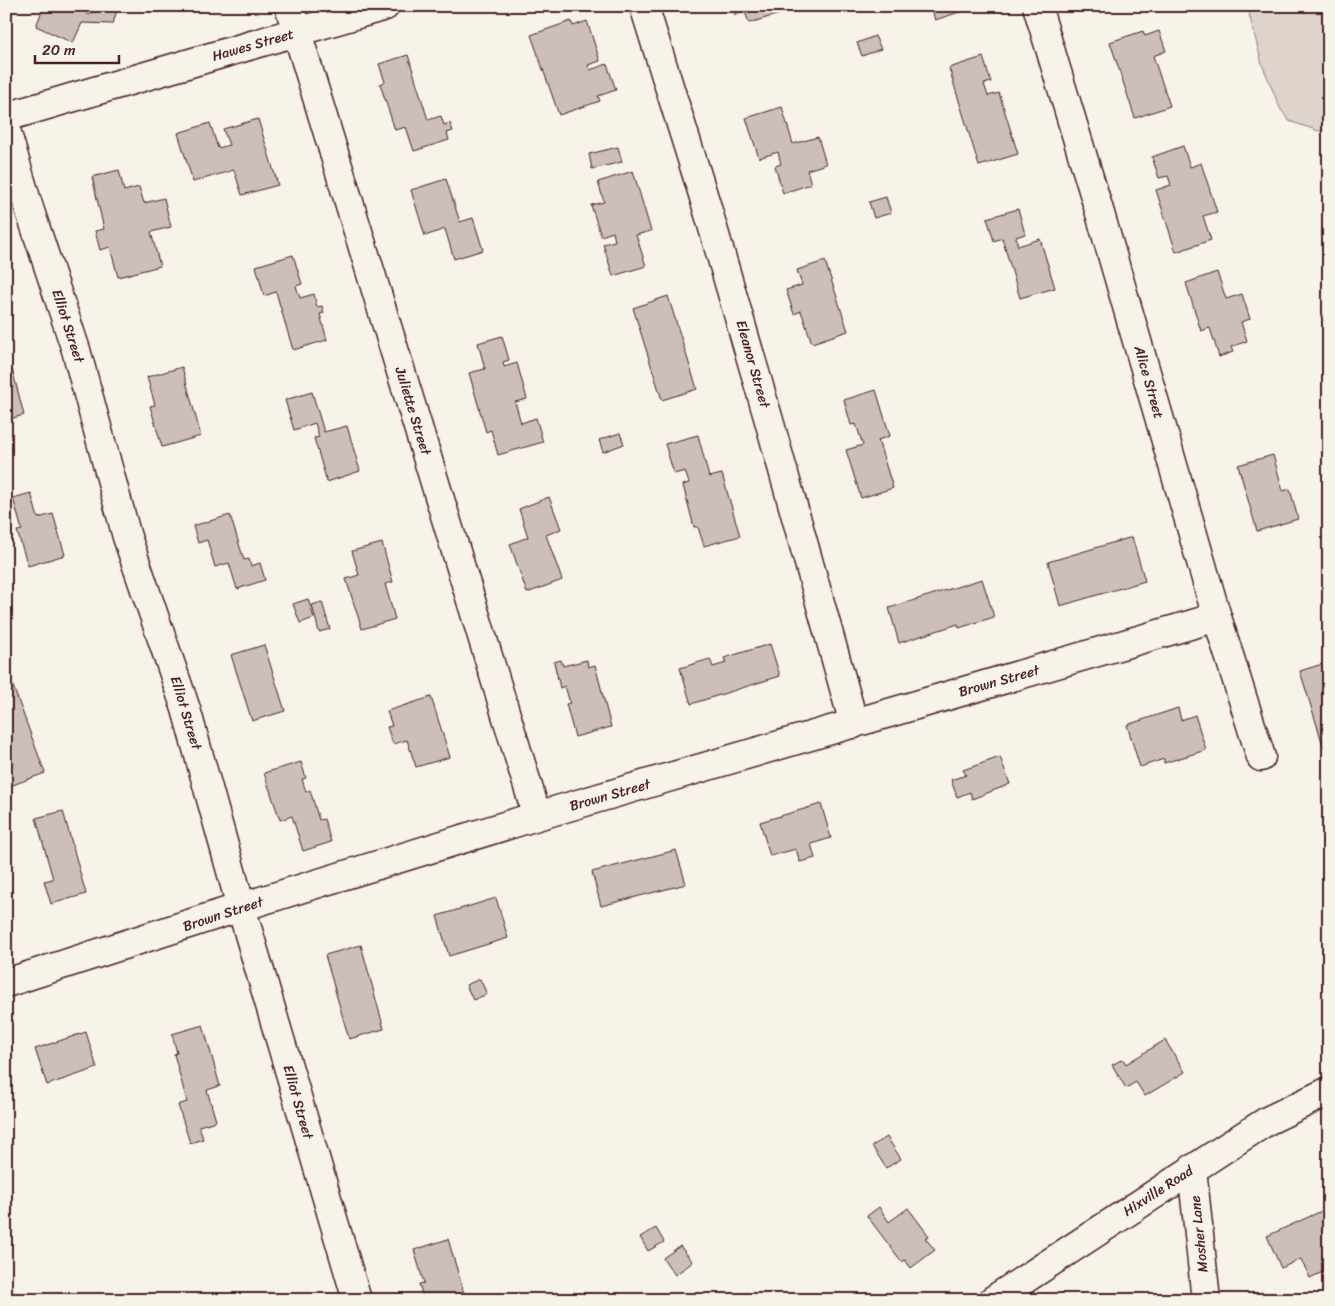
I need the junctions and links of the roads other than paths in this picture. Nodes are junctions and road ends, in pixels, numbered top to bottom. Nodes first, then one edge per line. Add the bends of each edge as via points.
1 (289, 6) edge
2 (384, 6) edge
3 (644, 6) edge
4 (1037, 6) edge
5 (297, 32) junction
6 (6, 117) edge
7 (6, 130) edge
8 (1217, 618) junction
9 (854, 724) junction
10 (1261, 757) dead end
11 (538, 816) junction
12 (241, 907) junction
13 (6, 983) edge
14 (1329, 1090) edge
15 (1192, 1169) junction
16 (357, 1300) edge
17 (993, 1300) edge
18 (1206, 1300) edge

1 - 5 street, Juliette Street
2 - 5 street, Hawes Street
3 - 9 street, Eleanor Street via 706,204
4 - 8 street, Alice Street
5 - 6 street, Hawes Street
5 - 11 street, Juliette Street
7 - 12 street, Elliot Street via 76,350 127,536 186,709
8 - 9 street, Brown Street
8 - 10 street, Alice Street
9 - 11 street, Brown Street
11 - 12 street, Brown Street
12 - 13 street, Brown Street
12 - 16 street, Elliot Street
14 - 15 street, Hixville Road via 1267,1121
15 - 17 street, Hixville Road
15 - 18 street, Mosher Lane

